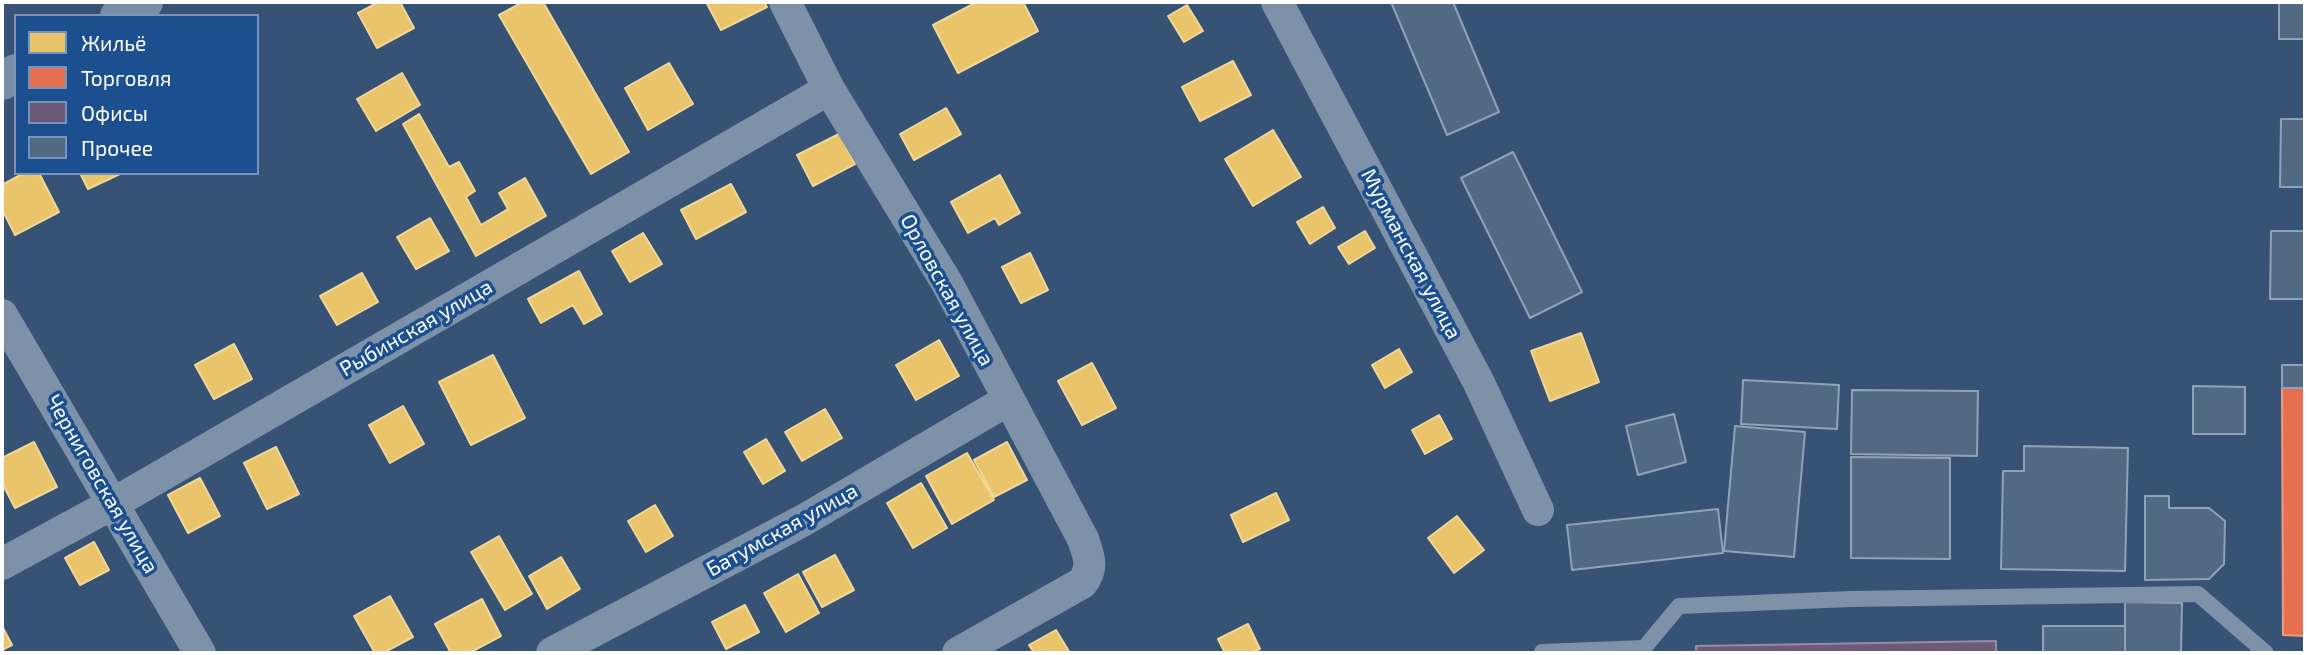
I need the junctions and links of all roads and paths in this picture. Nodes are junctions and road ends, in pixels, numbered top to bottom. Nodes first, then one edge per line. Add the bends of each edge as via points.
1 (144, 2) edge
2 (785, 2) edge
3 (1278, 2) edge
4 (123, 14) edge
5 (830, 89) junction
6 (2, 316) edge
7 (1008, 400) junction
8 (114, 503) junction
9 (1538, 510) dead end
10 (2, 564) edge
11 (1542, 652) edge
12 (200, 653) edge
13 (552, 653) edge
14 (958, 653) edge
15 (2266, 653) edge

1 - 4 street
2 - 5 street, Орловская улица
3 - 9 street, Мурманская улица via 1479,383
5 - 7 street, Орловская улица via 947,283
5 - 8 street, Рыбинская улица
6 - 8 street, Черниговская улица
7 - 13 street, Батумская улица via 804,520
7 - 14 street, Орловская улица via 1083,540 1090,573 1082,583
8 - 10 street, Рыбинская улица
8 - 12 street, Черниговская улица
11 - 15 lane via 1644,648 1679,606 2198,594

